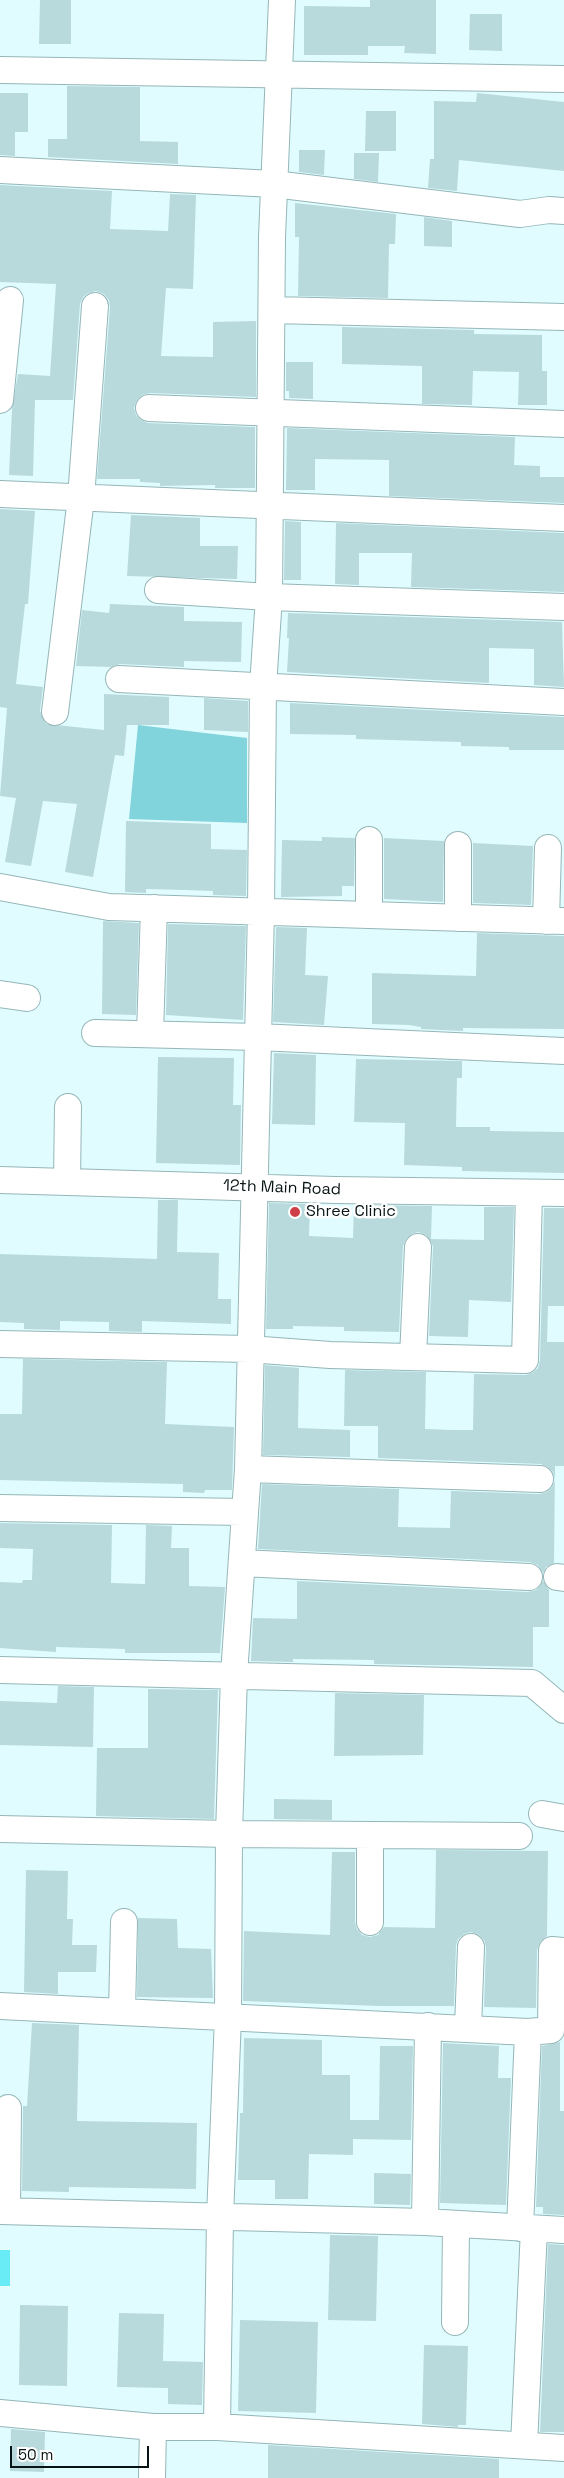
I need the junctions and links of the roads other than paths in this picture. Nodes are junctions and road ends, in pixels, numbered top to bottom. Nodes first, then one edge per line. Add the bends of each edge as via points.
1 (282, 0) edge
2 (0, 70) edge
3 (280, 74) junction
4 (564, 79) edge
5 (0, 170) edge
6 (274, 184) junction
7 (564, 211) edge
8 (10, 300) dead end
9 (95, 306) dead end
10 (273, 310) junction
11 (564, 317) edge
12 (0, 400) edge
13 (149, 408) dead end
14 (271, 412) junction
15 (564, 424) edge
16 (0, 494) edge
17 (81, 498) junction
18 (270, 506) junction
19 (564, 518) edge
20 (158, 590) dead end
21 (269, 597) junction
22 (564, 607) edge
23 (119, 679) dead end
24 (263, 686) junction
25 (564, 702) edge
26 (55, 712) dead end
27 (369, 840) dead end
28 (458, 845) dead end
29 (548, 848) dead end
30 (0, 887) edge
31 (154, 908) junction
32 (261, 910) junction
33 (369, 915) junction
34 (458, 918) junction
35 (555, 921) edge
36 (0, 994) edge
37 (27, 998) dead end
38 (95, 1033) dead end
39 (150, 1034) junction
40 (258, 1037) junction
41 (564, 1051) edge
42 (68, 1107) dead end
43 (0, 1180) edge
44 (67, 1182) junction
45 (253, 1188) junction
46 (529, 1192) junction
47 (564, 1193) edge
48 (418, 1247) dead end
49 (0, 1344) edge
50 (249, 1349) junction
51 (413, 1357) junction
52 (248, 1469) junction
53 (540, 1480) dead end
54 (0, 1508) edge
55 (244, 1512) junction
56 (242, 1563) junction
57 (529, 1577) dead end
58 (0, 1670) edge
59 (234, 1674) junction
60 (564, 1710) edge
61 (0, 1829) edge
62 (228, 1834) junction
63 (370, 1836) junction
64 (520, 1836) dead end
65 (124, 1922) dead end
66 (370, 1922) dead end
67 (471, 1947) dead end
68 (564, 1952) edge
69 (0, 2006) edge
70 (122, 2012) junction
71 (228, 2017) junction
72 (428, 2026) junction
73 (528, 2032) junction
74 (472, 2036) junction
75 (8, 2108) dead end
76 (3, 2211) edge
77 (220, 2217) junction
78 (425, 2222) junction
79 (456, 2225) junction
80 (527, 2228) junction
81 (564, 2230) edge
82 (455, 2322) dead end
83 (0, 2413) edge
84 (153, 2427) junction
85 (217, 2427) junction
86 (524, 2445) junction
87 (564, 2448) edge
88 (152, 2478) edge

1 - 3 street
2 - 3 street
3 - 4 street
3 - 6 street
5 - 6 street
6 - 7 street via 520,214
6 - 10 street
8 - 12 street
9 - 17 street
10 - 11 street
10 - 14 street
13 - 14 street
14 - 15 street
14 - 18 street
16 - 17 street
17 - 18 street
17 - 26 street
18 - 19 street
18 - 21 street
20 - 21 street
21 - 22 street
21 - 24 street
23 - 24 street
24 - 25 street
24 - 32 street
27 - 33 street
28 - 34 street
29 - 35 street
30 - 31 street via 109,907
31 - 32 street
31 - 39 street
32 - 33 street
32 - 40 street
33 - 34 street
34 - 35 street
36 - 37 street
38 - 39 street
39 - 40 street
40 - 41 street
40 - 45 street
42 - 44 street
43 - 44 street, 12th Main Road
44 - 45 street, 12th Main Road
45 - 46 street, 12th Main Road
45 - 50 street
46 - 47 street, 12th Main Road
46 - 51 street via 525,1360
48 - 51 street
49 - 50 street
50 - 51 street
50 - 52 street
52 - 53 street
52 - 55 street
54 - 55 street
55 - 56 street
56 - 57 street
56 - 59 street
58 - 59 street
59 - 60 street via 532,1683
59 - 62 street
61 - 62 street
62 - 63 street
62 - 71 street
63 - 64 street
63 - 66 street
65 - 70 street
67 - 74 street
68 - 73 street via 552,1950 551,2030
69 - 70 street
70 - 71 street
71 - 72 street
71 - 77 street
72 - 74 street
72 - 78 street
73 - 74 street
73 - 80 street
75 - 76 street
76 - 77 street
77 - 78 street
77 - 85 street
78 - 79 street
79 - 80 street
79 - 82 street
80 - 81 street
80 - 86 street
83 - 84 street
84 - 85 street
84 - 88 street
85 - 86 street
86 - 87 street

